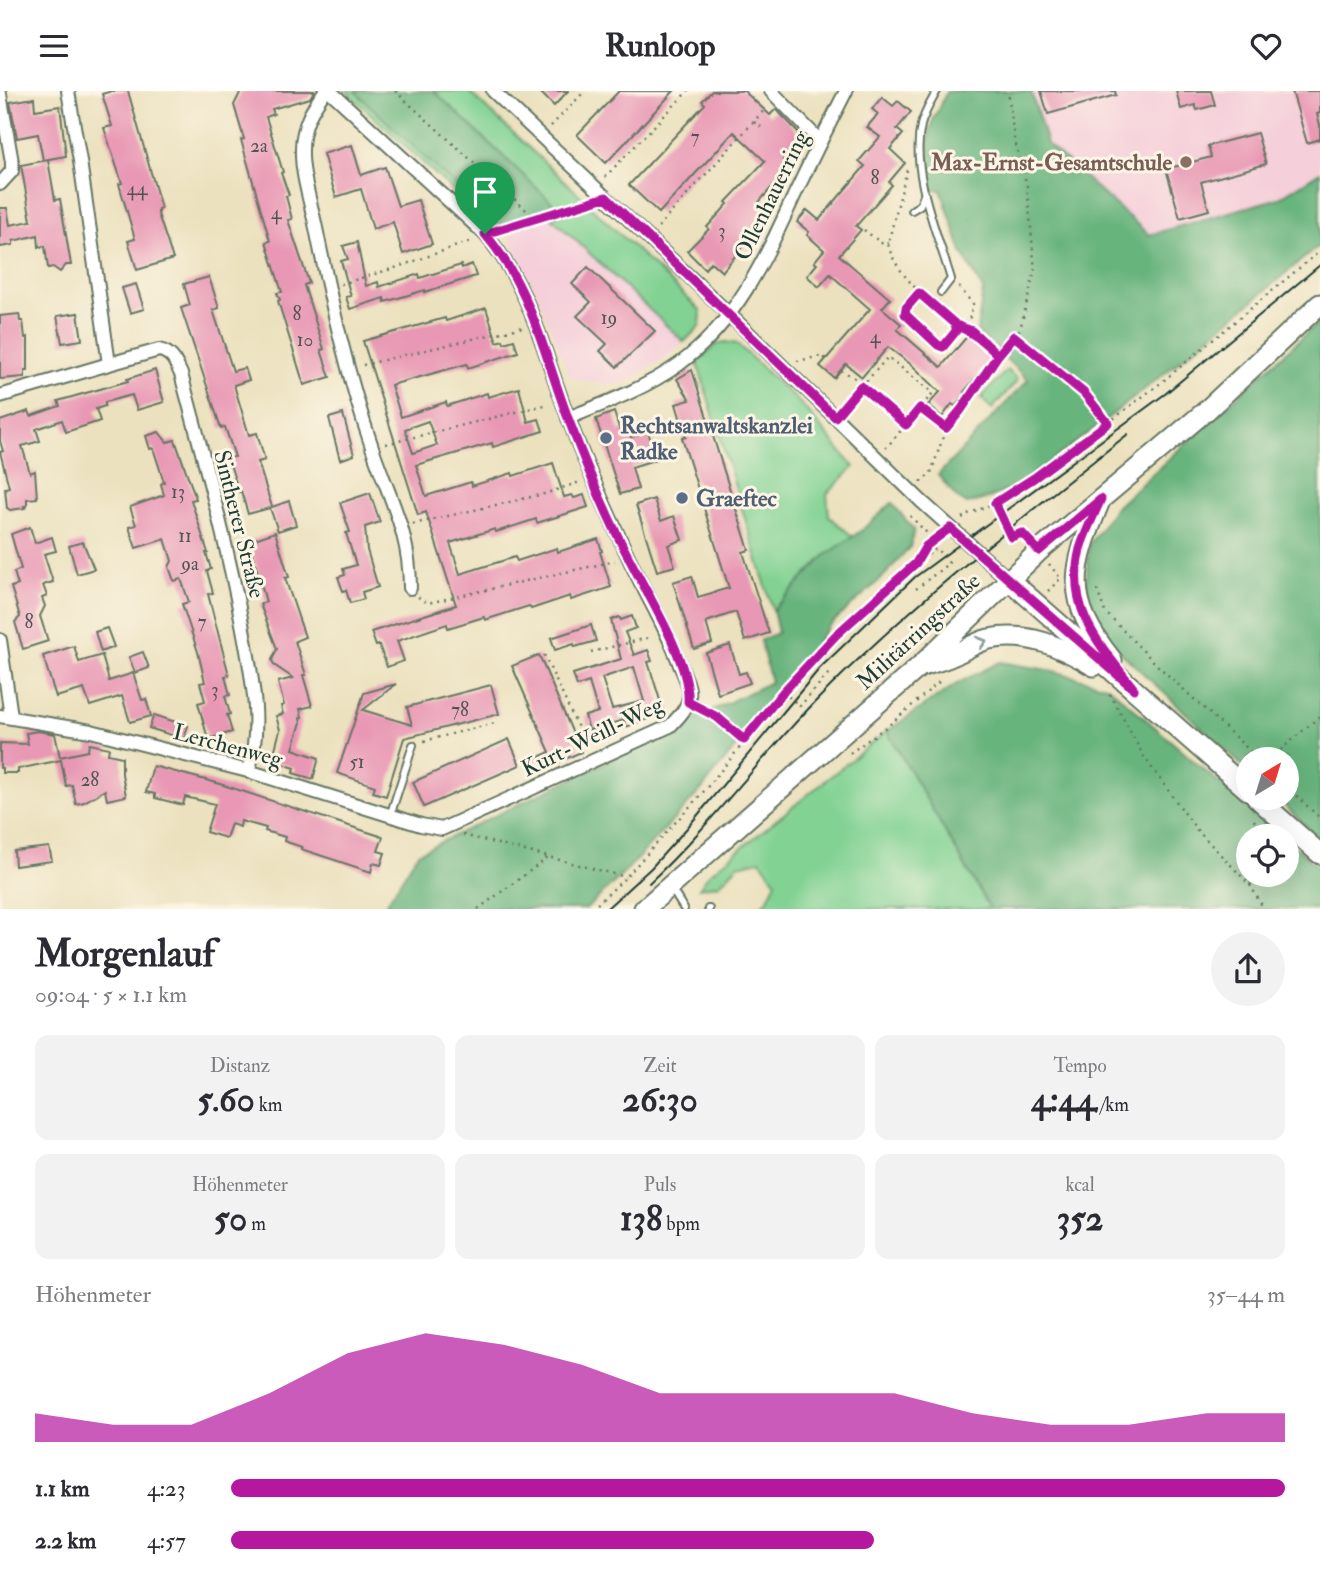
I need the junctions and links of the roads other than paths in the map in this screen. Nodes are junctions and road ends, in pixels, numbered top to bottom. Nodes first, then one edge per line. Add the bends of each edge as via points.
1 (68, 91) edge
2 (328, 91) edge
3 (493, 91) edge
4 (846, 91) edge
5 (937, 91) edge
6 (0, 94) edge
7 (774, 94) edge
8 (820, 141) junction
9 (0, 184) edge
10 (924, 195) junction
11 (912, 210) dead end
12 (941, 292) dead end
13 (1320, 304) edge
14 (729, 314) junction
15 (109, 364) junction
16 (0, 396) edge
17 (568, 418) junction
18 (1101, 499) junction
19 (1008, 579) junction
20 (410, 588) road end
21 (0, 640) edge
22 (919, 667) junction
23 (1134, 689) junction
24 (5, 716) edge
25 (413, 745) road end
26 (248, 771) junction
27 (1236, 779) edge
28 (1270, 810) edge
29 (390, 816) junction
30 (442, 829) joint
31 (1320, 854) edge
32 (670, 886) junction
33 (644, 909) edge
34 (684, 909) edge

1 - 15 street
2 - 17 street, Kurt-Weill-Weg via 499,251 523,289
2 - 20 street via 304,126 302,151 328,288 373,449 403,528
3 - 14 street
4 - 8 street, Ollenhauerring
5 - 10 lane via 916,135
6 - 9 street via 12,171
7 - 8 street
8 - 14 street, Ollenhauerring via 770,248
10 - 11 lane
10 - 12 lane via 951,279
13 - 18 main road, Militärringstraße via 1208,410
14 - 17 street via 665,373
14 - 19 street
15 - 16 street, Sintherer Straße
15 - 26 street, Sintherer Straße via 159,350 173,356 181,374 233,570 251,674 255,743
17 - 30 street, Kurt-Weill-Weg via 628,557 668,633 689,689 688,702 670,726
18 - 19 main road, Militärringstraße
18 - 23 main road via 1081,547 1075,585 1082,611 1101,646
19 - 22 main road, Militärringstraße
19 - 23 main road
21 - 24 street
22 -> 23 main road via 989,639 1016,637 1066,649
22 - 32 main road, Militärringstraße
23 - 27 main road
24 - 26 street, Lerchenweg via 91,731
25 - 29 lane
26 - 29 street, Lerchenweg
28 - 31 main road
29 - 30 street, Lerchenweg
32 - 33 main road, Militärringstraße
32 - 34 lane

